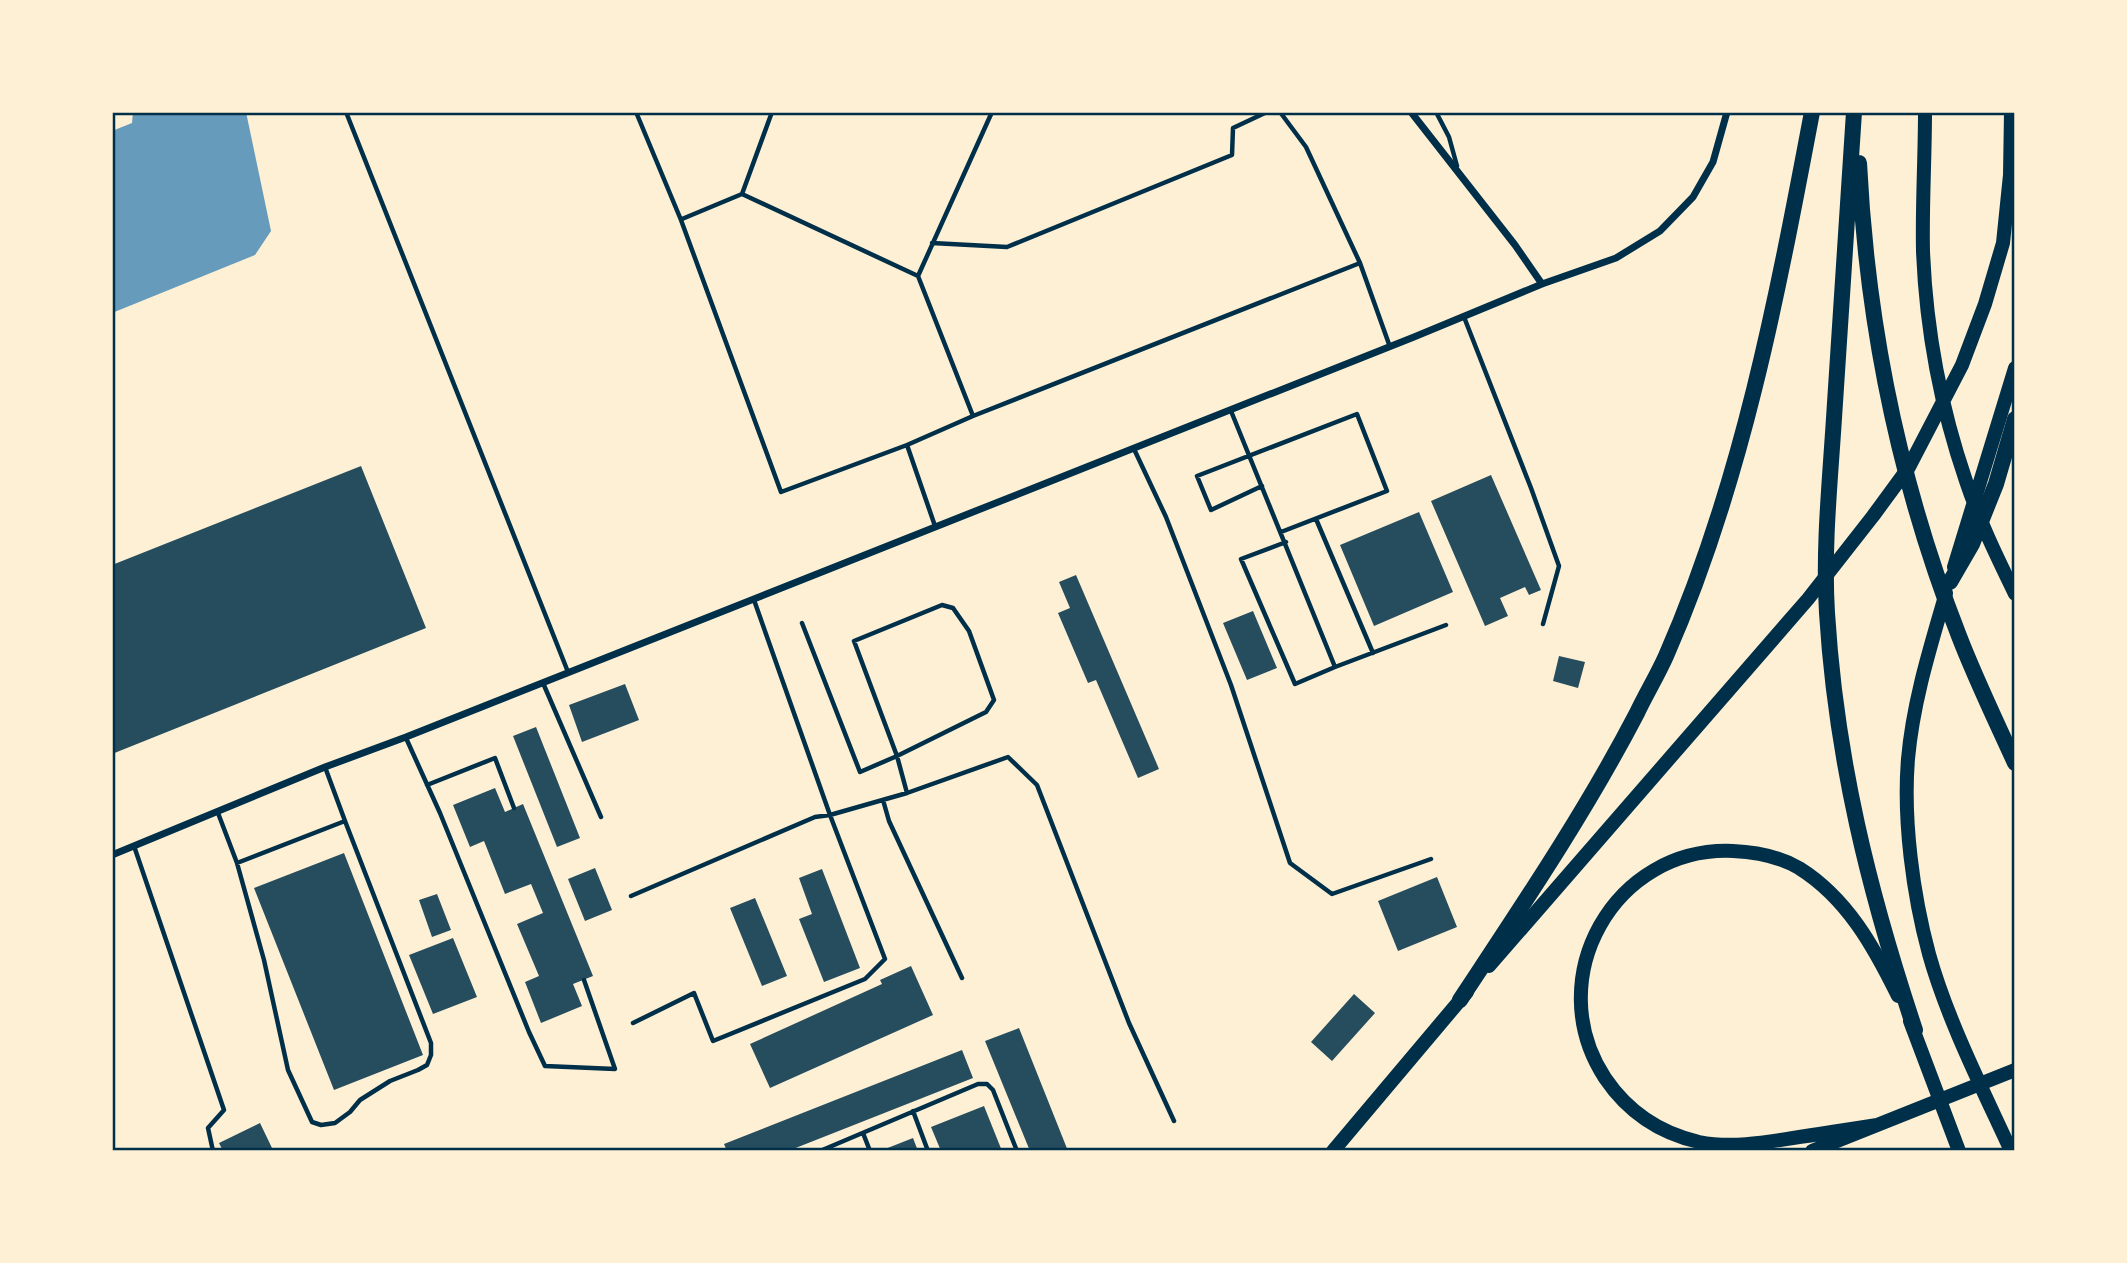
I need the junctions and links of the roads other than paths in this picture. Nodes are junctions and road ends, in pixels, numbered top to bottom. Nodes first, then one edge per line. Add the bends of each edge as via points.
1 (346, 112) edge
2 (636, 112) edge
3 (772, 112) edge
4 (992, 112) edge
5 (1267, 112) edge
6 (1280, 112) edge
7 (1410, 112) edge
8 (1436, 112) edge
9 (1727, 112) edge
10 (1812, 112) edge
11 (1856, 112) edge
12 (1925, 112) edge
13 (2011, 112) edge
14 (1458, 173) junction
15 (742, 194) junction
16 (681, 220) junction
17 (932, 243) junction
18 (1360, 263) junction
19 (918, 276) junction
20 (1542, 284) junction
21 (1464, 317) junction
22 (1390, 347) junction
23 (2015, 368) edge
24 (1230, 410) junction
25 (973, 416) junction
26 (2015, 419) edge
27 (906, 445) junction
28 (1133, 448) junction
29 (1250, 455) junction
30 (1262, 486) junction
31 (1315, 519) junction
32 (935, 526) junction
33 (1281, 532) junction
34 (1286, 542) junction
35 (1950, 582) junction
36 (2015, 594) edge
37 (753, 599) junction
38 (802, 623) dead end
39 (1543, 624) dead end
40 (1446, 625) dead end
41 (1373, 653) junction
42 (1335, 667) junction
43 (568, 672) junction
44 (543, 682) junction
45 (406, 737) junction
46 (897, 756) junction
47 (2015, 763) edge
48 (325, 767) junction
49 (427, 785) junction
50 (907, 793) junction
51 (883, 799) junction
52 (514, 808) dead end
53 (218, 813) junction
54 (830, 815) junction
55 (601, 817) dead end
56 (345, 821) junction
57 (134, 846) junction
58 (112, 855) edge
59 (1431, 859) dead end
60 (237, 863) junction
61 (631, 896) dead end
62 (962, 978) dead end
63 (584, 980) dead end
64 (1460, 1000) junction
65 (634, 1023) dead end
66 (1915, 1030) junction
67 (2015, 1070) edge
68 (913, 1111) junction
69 (1174, 1121) dead end
70 (1877, 1125) junction
71 (863, 1133) junction
72 (213, 1151) edge
73 (820, 1151) edge
74 (870, 1151) edge
75 (928, 1151) edge
76 (1017, 1151) edge
77 (1333, 1151) edge
78 (1812, 1151) edge
79 (1959, 1151) edge
80 (2011, 1151) edge

1 - 43 lane
2 - 16 lane
3 - 15 lane
4 - 17 lane
5 - 17 lane via 1233,128 1232,155 1007,247
6 - 18 lane via 1306,147
7 - 14 street
8 - 14 lane via 1449,137
9 - 20 street via 1713,162 1693,197 1660,231 1616,258
10 - 64 highway via 1782,272 1746,426 1705,558 1665,658 1620,746 1572,830
11 - 47 highway via 1871,302 1900,449 1941,588
11 - 66 highway via 1826,537 1826,611 1847,782 1865,866
12 - 36 main road via 1923,250 1934,358 1965,480
13 - 64 main road via 2003,243 1962,365 1909,467 1808,598
14 - 20 street
15 - 16 lane
15 - 19 lane
16 - 27 lane via 780,492
17 - 19 lane
18 - 22 lane
18 - 25 lane
19 - 25 lane
20 - 21 street
21 - 22 street
21 - 39 lane via 1559,566
22 - 24 street
23 - 35 main road
24 - 28 street
24 - 29 lane
25 - 27 lane
26 - 35 highway via 1972,544
27 - 32 lane
28 - 32 street
28 - 59 lane via 1166,517 1231,685 1290,863 1332,894
29 - 30 lane
29 - 30 lane via 1197,476 1211,510
29 - 31 lane via 1357,414 1387,491
30 - 33 lane
31 - 33 lane
31 - 41 lane
32 - 37 street
33 - 34 lane
34 - 42 lane
34 - 42 lane via 1241,559 1295,684
35 - 80 main road via 1915,709 1907,816 1930,956 1954,1024
37 - 43 street
37 - 54 lane
38 - 46 lane via 860,772
40 - 41 lane
41 - 42 lane
43 - 44 street
44 - 45 street
44 - 55 lane
45 - 48 street
45 - 49 lane
46 - 46 lane via 986,712 994,700 968,631 953,608 942,605 854,641
46 - 50 lane
48 - 53 street
48 - 56 lane
49 - 52 lane via 495,758
49 - 63 lane via 545,1066 615,1069
50 - 51 lane
50 - 69 lane via 1008,757 1037,785 1129,1023
51 - 54 lane
51 - 62 lane
53 - 57 street
53 - 60 lane
54 - 61 lane
54 - 65 lane via 885,959 865,979 713,1041 694,993
56 - 60 lane
56 - 60 lane via 431,1043 431,1055 426,1065 360,1100 335,1122 312,1122 288,1070
57 - 58 street
57 - 72 lane via 224,1110 208,1128
64 - 77 main road
66 - 70 main road via 1881,961 1851,915 1817,881 1775,858 1717,851 1682,857 1651,871 1631,887 1597,928 1585,961 1580,996 1583,1028 1595,1062 1635,1113 1667,1133 1741,1145
66 - 79 main road
67 - 70 main road
68 - 71 lane
68 - 75 lane
68 - 76 lane via 986,1084 993,1090
70 - 78 main road
71 - 73 lane
71 - 74 lane

